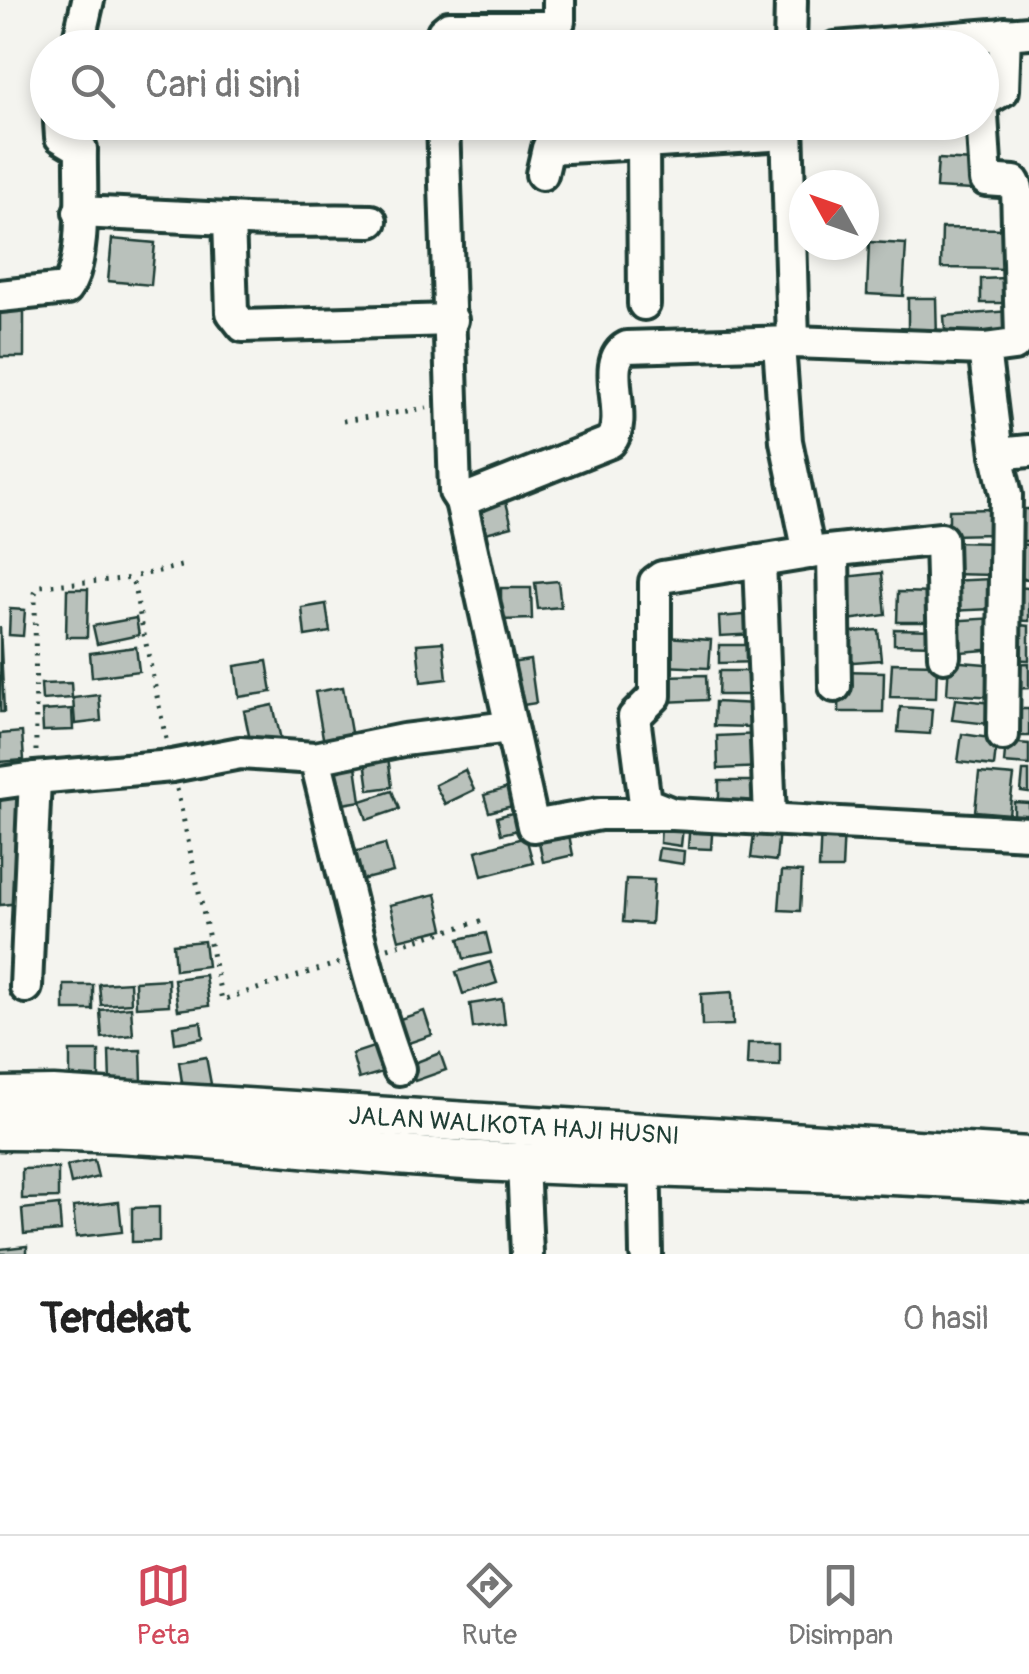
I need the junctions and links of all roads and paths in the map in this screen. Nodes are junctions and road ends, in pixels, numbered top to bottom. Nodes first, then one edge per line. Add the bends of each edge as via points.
1 (88, 0) edge
2 (559, 0) edge
3 (791, 0) edge
4 (81, 30) edge
5 (446, 30) edge
6 (790, 30) edge
7 (1017, 32) edge
8 (999, 94) edge
9 (67, 140) edge
10 (444, 140) edge
11 (672, 140) edge
12 (787, 140) edge
13 (984, 140) edge
14 (643, 143) junction
15 (542, 174) dead end
16 (79, 212) junction
17 (229, 218) junction
18 (371, 221) dead end
19 (0, 296) edge
20 (644, 304) dead end
21 (452, 320) junction
22 (1024, 341) edge
23 (786, 344) junction
24 (984, 348) junction
25 (455, 404) junction
26 (342, 421) dead end
27 (1029, 452) edge
28 (998, 454) junction
29 (460, 501) junction
30 (821, 552) junction
31 (760, 561) junction
32 (134, 578) dead end
33 (944, 656) dead end
34 (835, 686) dead end
35 (509, 727) junction
36 (1003, 735) dead end
37 (315, 758) junction
38 (35, 778) junction
39 (0, 783) edge
40 (674, 814) junction
41 (770, 819) junction
42 (1029, 833) edge
43 (481, 921) dead end
44 (361, 956) junction
45 (18, 984) edge
46 (222, 1000) dead end
47 (400, 1069) dead end
48 (0, 1097) edge
49 (0, 1130) edge
50 (644, 1151) junction
51 (1029, 1157) edge
52 (523, 1164) junction
53 (1029, 1183) edge
54 (528, 1254) edge
55 (646, 1254) edge

1 - 4 street
2 - 5 street via 554,28
3 - 6 street
7 - 8 street
9 - 16 street via 81,150
10 - 21 street
11 - 14 street
12 - 23 street
13 - 22 street via 986,180 1018,188
14 - 15 street via 548,148
14 - 20 street
16 - 17 street
16 - 19 street via 78,250 66,288
17 - 18 street
17 - 21 street via 232,312 243,326
21 - 25 street
22 - 24 street
23 - 24 street
23 - 29 street via 620,350 617,430 610,442
23 - 30 street via 786,440
24 - 28 street
25 - 26 path
25 - 29 street
27 - 28 street
28 - 36 street via 1006,495
29 - 35 street
30 - 31 street
30 - 33 street via 941,539
30 - 34 street
31 - 40 street via 655,582 654,696 634,717 646,803
31 - 41 street
32 - 38 path via 48,583 35,593
35 - 37 street
35 - 40 street via 533,826 600,814
37 - 38 street via 240,753
37 - 44 street
38 - 39 street
38 - 45 street
40 - 41 street
41 - 42 street
43 - 44 path
44 - 46 path
44 - 47 street
48 - 50 street, JALAN WALIKOTA HAJI HUSNI via 72,1097
49 - 52 street, JALAN WALIKOTA HAJI HUSNI via 78,1130
50 - 51 street, JALAN WALIKOTA HAJI HUSNI via 742,1136
50 - 52 street, JALAN WALIKOTA HAJI HUSNI
50 - 53 street, JALAN WALIKOTA HAJI HUSNI
50 - 55 street
52 - 54 street

